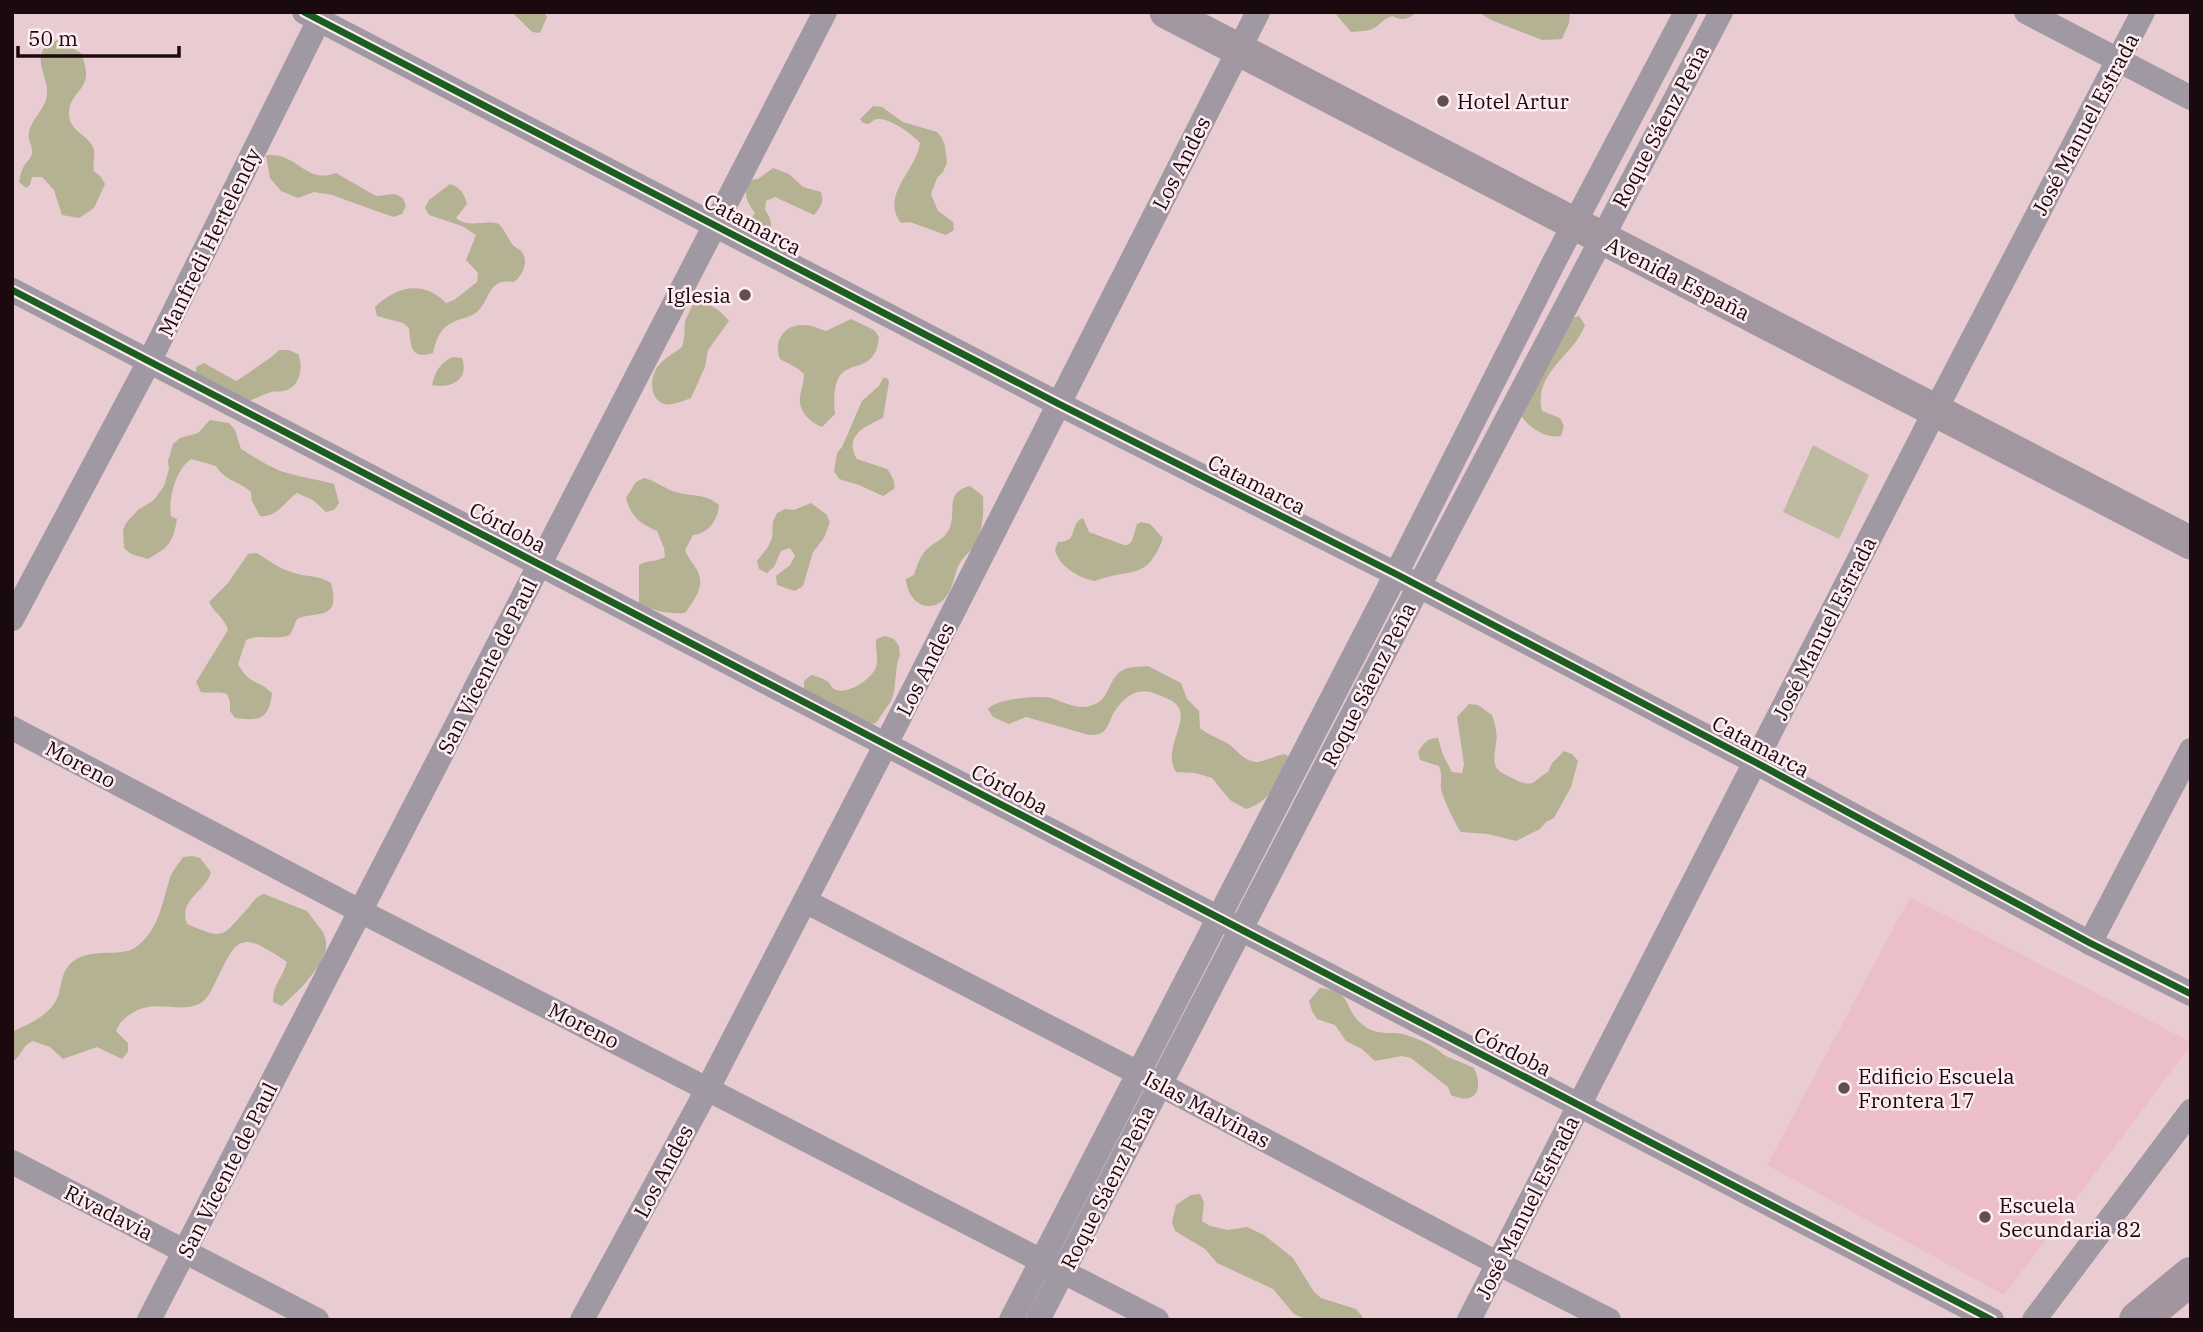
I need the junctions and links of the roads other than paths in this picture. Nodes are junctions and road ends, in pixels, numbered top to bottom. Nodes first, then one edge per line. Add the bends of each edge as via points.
1 (825, 12) edge
2 (1166, 12) edge
3 (1258, 12) edge
4 (1686, 12) edge
5 (1721, 12) edge
6 (2026, 12) edge
7 (2143, 12) edge
8 (315, 15) edge
9 (1238, 50) junction
10 (2119, 60) junction
11 (2191, 99) edge
12 (716, 224) junction
13 (1587, 231) junction
14 (12, 290) edge
15 (150, 360) junction
16 (1059, 404) junction
17 (1935, 411) junction
18 (2191, 543) edge
19 (540, 563) junction
20 (1396, 574) junction
21 (1419, 586) junction
22 (12, 619) edge
23 (12, 728) edge
24 (887, 744) junction
25 (2191, 750) edge
26 (1755, 762) junction
27 (805, 901) junction
28 (360, 911) junction
29 (1230, 924) junction
30 (2090, 943) junction
31 (2191, 994) edge
32 (1138, 1073) junction
33 (1160, 1085) junction
34 (708, 1088) junction
35 (1579, 1105) junction
36 (2191, 1111) edge
37 (12, 1162) edge
38 (184, 1251) junction
39 (1497, 1263) junction
40 (1052, 1266) junction
41 (2191, 1276) edge
42 (149, 1320) edge
43 (317, 1320) edge
44 (582, 1320) edge
45 (1011, 1320) edge
46 (1038, 1320) edge
47 (1157, 1320) edge
48 (1469, 1320) edge
49 (1609, 1320) edge
50 (1992, 1320) edge
51 (2034, 1320) edge
52 (2138, 1320) edge

1 - 12 street, San Vicente de Paul
2 - 9 main road, Avenida España
3 - 9 street, Los Andes
4 - 13 street, Roque Sáenz Peña
5 - 13 street, Roque Sáenz Peña
6 - 10 street
7 - 10 street, José Manuel Estrada
8 - 12 street, Catamarca
8 - 15 street, Manfredi Hertelendy
9 - 13 main road, Avenida España
9 - 16 street, Los Andes
10 - 11 street
10 - 17 street, José Manuel Estrada
12 - 16 street, Catamarca
12 - 19 street, San Vicente de Paul
13 - 17 main road, Avenida España
13 - 20 street, Roque Sáenz Peña
13 - 21 street, Roque Sáenz Peña
14 - 15 street, Córdoba
15 - 19 street, Córdoba
15 - 22 street, Manfredi Hertelendy
16 - 20 street, Catamarca
16 - 24 street, Los Andes
17 - 18 main road, Avenida España
17 - 26 street, José Manuel Estrada
19 - 24 street, Córdoba
19 - 28 street, San Vicente de Paul
20 - 21 street, Catamarca
20 - 29 street, Roque Sáenz Peña
21 - 26 street, Catamarca
21 - 29 street, Roque Sáenz Peña
23 - 28 street, Moreno
24 - 27 street, Los Andes
24 - 29 street, Córdoba
25 - 30 street
26 - 30 street, Catamarca
26 - 35 street, José Manuel Estrada
27 - 32 street, Islas Malvinas
27 - 34 street, Los Andes
28 - 34 street, Moreno
28 - 38 street, San Vicente de Paul
29 - 32 street, Roque Sáenz Peña
29 - 33 street, Roque Sáenz Peña
29 - 35 street, Córdoba
30 - 31 street, Catamarca
32 - 33 street, Islas Malvinas
32 - 40 street, Roque Sáenz Peña
33 - 39 street, Islas Malvinas
33 - 40 street, Roque Sáenz Peña
34 - 40 street, Moreno
34 - 44 street, Los Andes
35 - 39 street, José Manuel Estrada
35 - 50 street, Córdoba
36 - 51 street
37 - 38 street, Rivadavia
38 - 42 street, San Vicente de Paul
38 - 43 street, Rivadavia
39 - 48 street, José Manuel Estrada
39 - 49 street, Islas Malvinas
40 - 45 street, Roque Sáenz Peña
40 - 46 street, Roque Sáenz Peña
40 - 47 street, Moreno
41 - 52 highway

